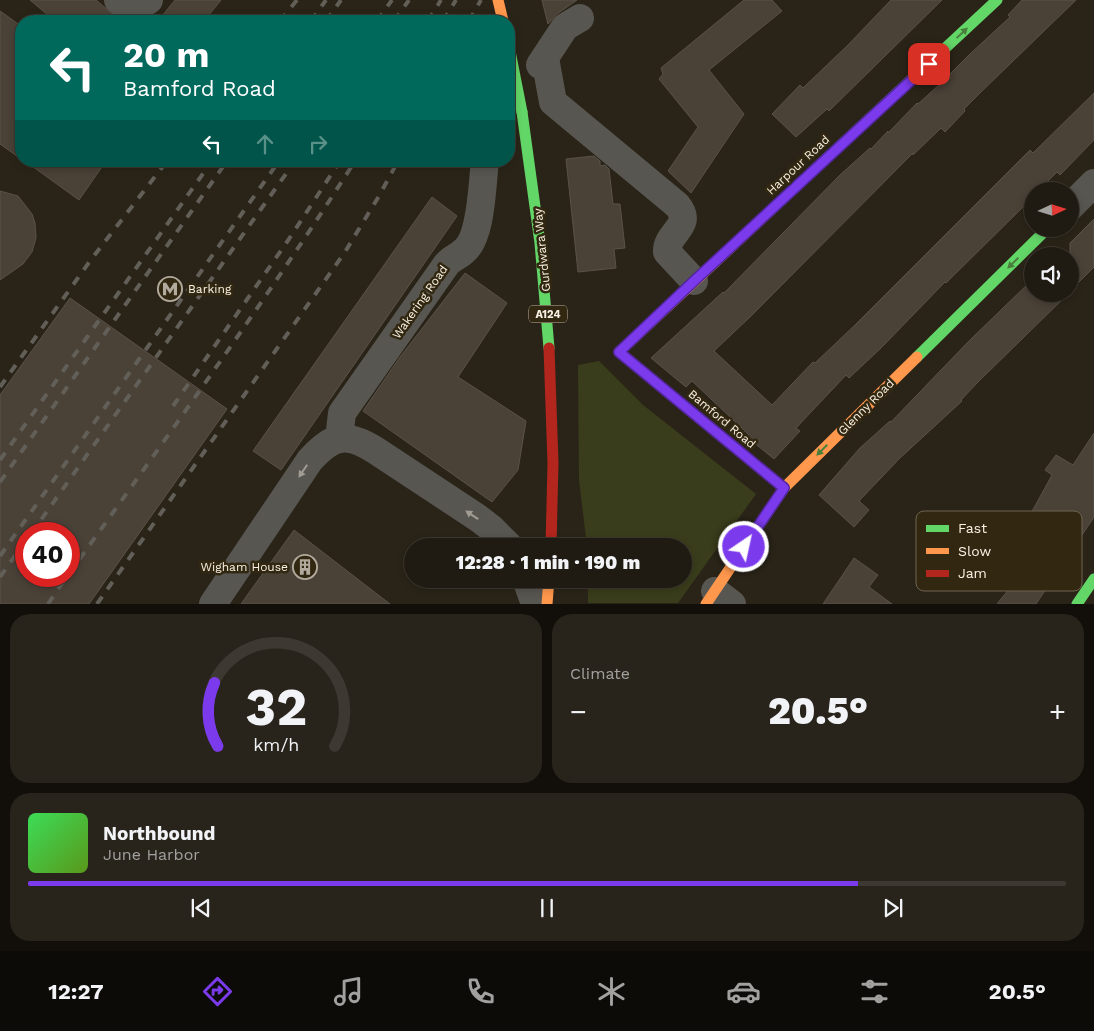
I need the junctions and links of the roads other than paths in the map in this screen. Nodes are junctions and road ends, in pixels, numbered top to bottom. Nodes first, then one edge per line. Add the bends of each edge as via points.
1 (118, 0) edge
2 (148, 0) edge
3 (498, 0) edge
4 (997, 0) edge
5 (502, 15) edge
6 (580, 18) dead end
7 (515, 76) edge
8 (484, 167) edge
9 (1094, 183) edge
10 (1079, 198) edge
11 (1039, 238) edge
12 (694, 281) junction
13 (619, 352) joint
14 (339, 439) junction
15 (784, 488) junction
16 (501, 538) edge
17 (552, 538) edge
18 (1094, 579) edge
19 (529, 588) edge
20 (549, 588) edge
21 (718, 599) edge
22 (213, 604) edge
23 (535, 604) edge
24 (548, 604) edge
25 (1077, 604) edge

1 - 2 street via 136,8
3 - 5 street
12 -> 4 street, Harpour Road
6 - 12 street via 565,27 542,61 553,102 682,210 682,223 668,243 667,252
7 - 17 street, Gurdwara Way / A124, bridge via 536,200 549,330
8 - 14 street, Wakering Road via 481,201 470,244 465,251 451,258 342,413
9 - 10 street
11 -> 15 street, Glenny Road
12 - 13 street, Harpour Road
13 - 15 street, Bamford Road
16 -> 14 street via 478,518 375,450 358,440
14 -> 22 street via 325,446 310,460
15 - 21 street, Glenny Road
18 - 25 street
19 - 23 street
20 - 24 street

